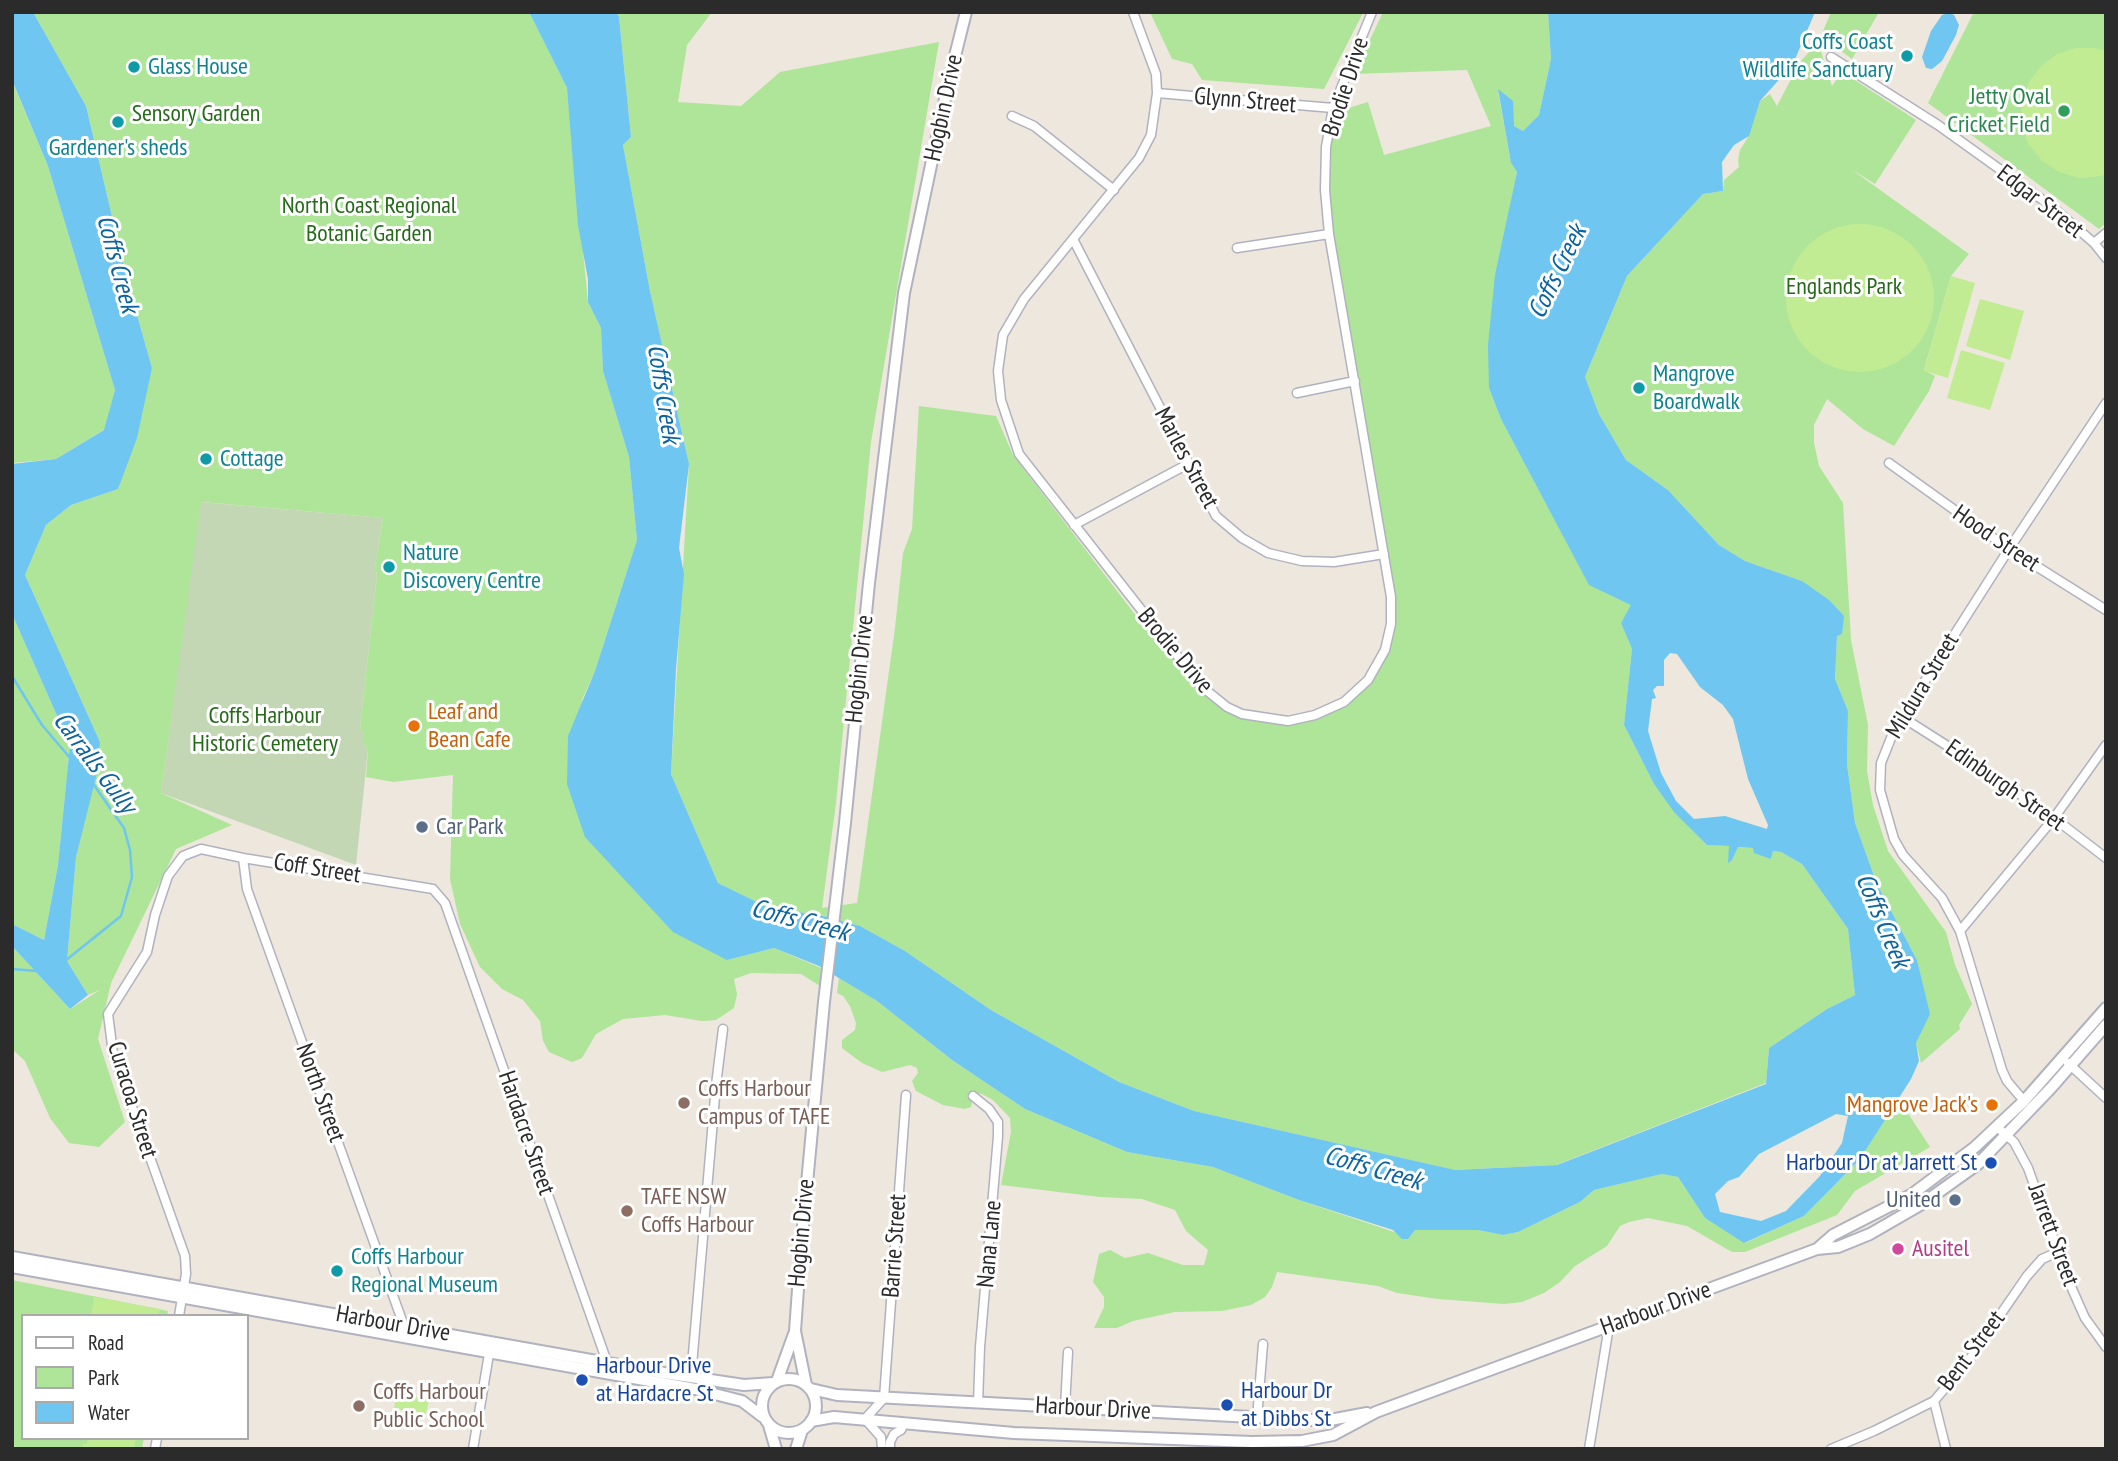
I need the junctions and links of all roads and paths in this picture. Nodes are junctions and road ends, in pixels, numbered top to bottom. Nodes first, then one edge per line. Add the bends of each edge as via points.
1 (966, 12) edge
2 (1133, 12) edge
3 (1372, 12) edge
4 (1831, 57) dead end
5 (1157, 93) junction
6 (1333, 108) junction
7 (1012, 116) dead end
8 (1114, 190) junction
9 (2106, 233) edge
10 (1329, 234) junction
11 (1073, 239) junction
12 (2094, 243) junction
13 (1237, 248) dead end
14 (2106, 258) edge
15 (1355, 382) junction
16 (1297, 393) dead end
17 (2106, 402) edge
18 (1889, 463) dead end
19 (1188, 464) junction
20 (1074, 525) junction
21 (2009, 549) junction
22 (1384, 554) junction
23 (2106, 610) edge
24 (1902, 717) junction
25 (2106, 746) edge
26 (2054, 818) junction
27 (183, 856) joint
28 (243, 858) junction
29 (2106, 858) edge
30 (446, 903) joint
31 (1960, 932) junction
32 (2106, 1008) edge
33 (2106, 1025) edge
34 (723, 1030) dead end
35 (2067, 1063) junction
36 (906, 1095) dead end
37 (973, 1096) dead end
38 (2106, 1098) edge
39 (2024, 1101) junction
40 (1997, 1127) junction
41 (2007, 1136) junction
42 (1817, 1250) junction
43 (2059, 1252) junction
44 (12, 1257) edge
45 (12, 1267) edge
46 (183, 1293) junction
47 (179, 1314) edge
48 (404, 1326) junction
49 (1609, 1326) junction
50 (795, 1331) junction
51 (1263, 1344) dead end
52 (2105, 1344) edge
53 (490, 1346) junction
54 (1068, 1352) dead end
55 (607, 1362) junction
56 (691, 1377) junction
57 (775, 1382) junction
58 (808, 1387) junction
59 (884, 1398) junction
60 (1934, 1401) junction
61 (978, 1403) junction
62 (1065, 1408) junction
63 (1376, 1412) junction
64 (1257, 1418) junction
65 (865, 1419) junction
66 (766, 1421) junction
67 (811, 1421) junction
68 (904, 1423) junction
69 (802, 1430) junction
70 (1252, 1446) edge
71 (473, 1449) edge
72 (776, 1449) edge
73 (796, 1449) edge
74 (882, 1449) edge
75 (890, 1449) edge
76 (1589, 1449) edge
77 (1831, 1449) edge
78 (1946, 1449) edge

1 - 50 street, Hogbin Drive via 904,293 824,1002
2 - 5 street, Brodie Drive via 1153,61
3 - 6 street, Brodie Drive
4 - 12 street, Edgar Street via 1938,125 2051,206
5 - 6 street, Glynn Street
5 - 8 street, Brodie Drive via 1146,148
6 - 10 street, Brodie Drive via 1325,167
7 - 8 street via 1034,126
8 - 11 street, Brodie Drive
9 - 12 street
10 - 13 street
10 - 15 street, Brodie Drive
11 - 19 street, Marles Street
11 - 20 street, Brodie Drive via 1024,299 1003,335 998,371 1001,400 1019,454
12 - 14 street, Edgar Street
15 - 16 street
15 - 22 street, Brodie Drive
17 - 21 street, Mildura Street
18 - 21 street, Hood Street
19 - 20 street
19 - 22 street, Marles Street via 1216,516 1268,553 1334,562
20 - 22 street, Brodie Drive via 1201,686 1242,714 1288,721 1344,702 1368,680 1385,650 1391,624
21 - 23 street, Hood Street
21 - 24 street, Mildura Street
24 - 26 street, Edinburgh Street
24 - 31 street, Mildura Street via 1881,763 1880,790 1903,855 1942,898
25 - 26 street
26 - 29 street, Edinburgh Street
26 - 31 street
27 - 28 street, Coff Street via 201,849
27 - 46 street, Curacoa Street via 169,876 147,952 108,1014 113,1053 185,1256
28 - 30 street, Coff Street via 433,889
28 - 48 street, North Street via 247,889
30 - 55 street, Hardacre Street
31 - 39 street, Mildura Street via 2002,1070
32 - 35 street, Harbour Drive
33 - 35 street, Harbour Drive
34 - 56 street
35 - 38 street
35 - 39 street, Harbour Drive
35 - 41 street, Harbour Drive
36 - 59 street, Barrie Street
37 - 61 street, Nana Lane via 998,1122
39 - 40 street, Harbour Drive
40 - 41 street, Jarrett Street
40 - 42 street, Harbour Drive via 1911,1195 1833,1236
41 - 42 street, Harbour Drive via 1977,1166 1922,1204 1870,1234
41 - 43 street, Jarrett Street via 2028,1168
42 - 49 street, Harbour Drive
43 - 52 street, Jarrett Street via 2085,1318
43 - 60 street, Bent Street via 2042,1259 2027,1276 1969,1360
44 - 46 street, Harbour Drive
45 - 46 street, Harbour Drive
46 - 47 street, Curacoa Street
46 - 48 street, Harbour Drive
46 - 53 street, Harbour Drive
48 - 53 street, Harbour Drive
49 - 63 street, Harbour Drive
49 - 76 street
50 - 57 street, Hogbin Drive
50 - 58 street, Hogbin Drive
51 - 64 street
53 - 55 street, Harbour Drive
53 - 66 street, Harbour Drive via 721,1394 742,1401
53 - 71 street
54 - 62 street
55 - 56 street, Harbour Drive
56 - 57 street, Harbour Drive via 744,1385
57 - 58 street via 792,1378
57 - 66 street via 761,1402
58 - 59 street, Harbour Drive via 837,1395
58 - 67 street via 816,1405
59 - 61 street, Harbour Drive
59 - 65 street
60 - 77 street, Bent Street
60 - 78 street
61 - 62 street, Harbour Drive
62 - 64 street, Harbour Drive
63 - 64 street, Harbour Drive via 1330,1420
63 - 70 street, Harbour Drive via 1333,1435
65 - 67 street, Harbour Drive
65 - 68 street, Harbour Drive
65 - 74 street via 881,1437
66 - 69 street via 784,1433
66 - 72 street
67 - 69 street
68 - 70 street, Harbour Drive
68 - 75 street via 894,1434
69 - 73 street

